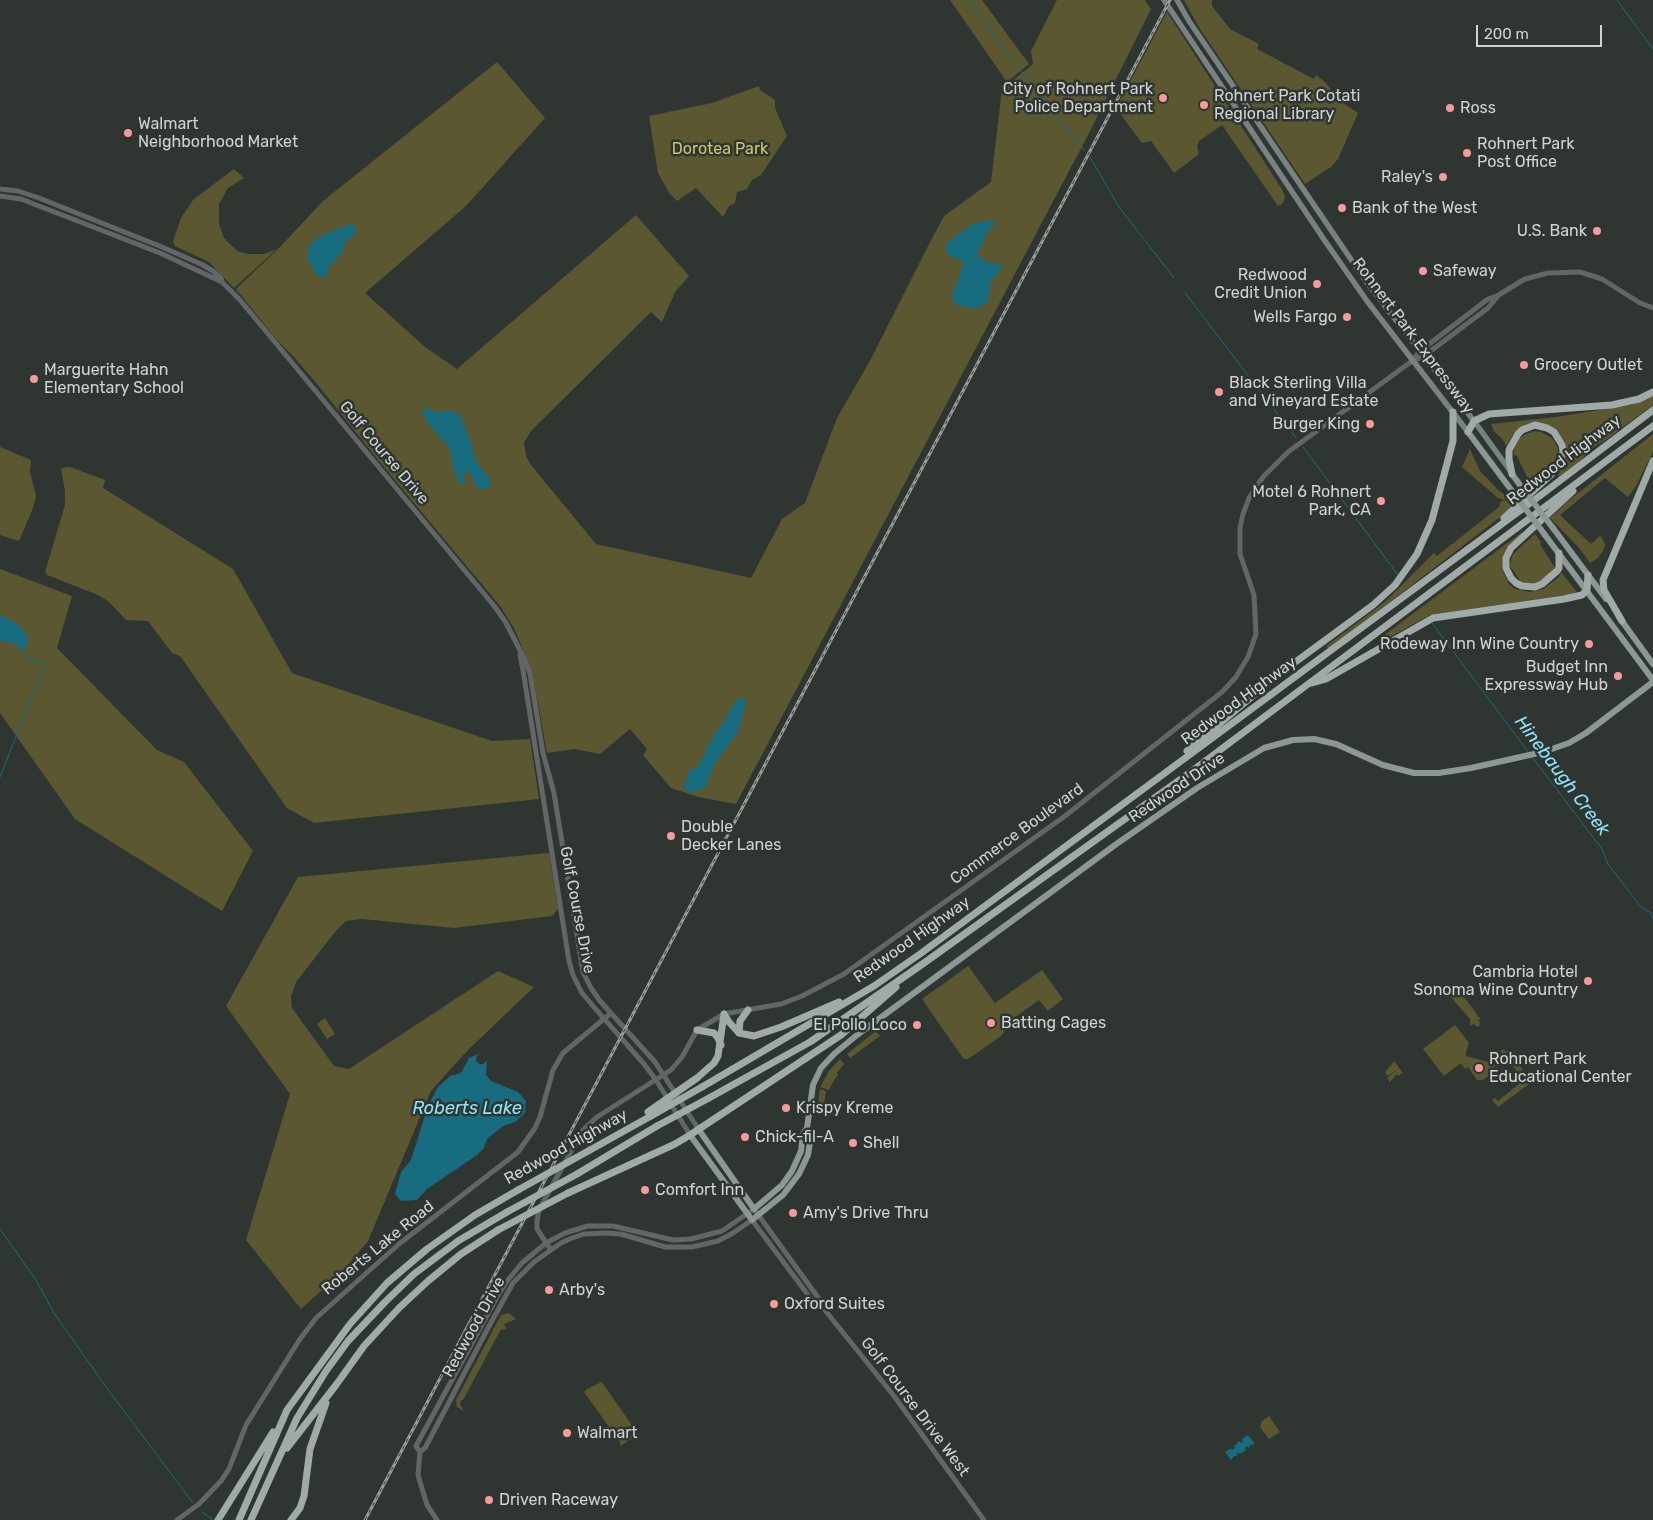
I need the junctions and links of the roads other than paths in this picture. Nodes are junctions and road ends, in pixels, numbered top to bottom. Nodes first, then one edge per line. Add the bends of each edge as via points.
1 (1164, 0) edge
2 (1177, 0) edge
3 (0, 189) edge
4 (0, 196) edge
5 (222, 282) junction
6 (1653, 308) edge
7 (1422, 354) junction
8 (1412, 361) junction
9 (1653, 392) edge
10 (1653, 410) edge
11 (1453, 412) junction
12 (1474, 421) junction
13 (1653, 426) edge
14 (1468, 432) junction
15 (1653, 461) edge
16 (1602, 464) junction
17 (1512, 474) junction
18 (1470, 548) junction
19 (1559, 552) junction
20 (1588, 574) junction
21 (1587, 590) junction
22 (1622, 621) junction
23 (518, 647) junction
24 (1653, 664) edge
25 (1653, 681) edge
26 (1305, 686) junction
27 (1116, 808) junction
28 (924, 964) junction
29 (874, 986) junction
30 (748, 1010) junction
31 (611, 1013) junction
32 (724, 1014) junction
33 (604, 1020) junction
34 (697, 1030) junction
35 (739, 1032) junction
36 (721, 1045) junction
37 (664, 1074) junction
38 (656, 1080) junction
39 (649, 1114) junction
40 (807, 1128) junction
41 (699, 1130) junction
42 (690, 1135) junction
43 (754, 1209) junction
44 (747, 1214) junction
45 (758, 1215) junction
46 (752, 1220) junction
47 (588, 1226) junction
48 (640, 1232) junction
49 (589, 1234) junction
50 (638, 1238) junction
51 (691, 1240) junction
52 (546, 1243) junction
53 (692, 1247) junction
54 (551, 1250) junction
55 (824, 1309) junction
56 (336, 1385) junction
57 (287, 1410) junction
58 (420, 1452) junction
59 (280, 1456) junction
60 (219, 1518) edge
61 (177, 1520) edge
62 (239, 1520) edge
63 (251, 1520) edge
64 (291, 1520) edge
65 (437, 1520) edge
66 (984, 1520) edge

1 - 8 main road, Rohnert Park Expressway via 1294,198
2 - 7 main road, Rohnert Park Expressway via 1366,280
3 - 5 street, Golf Course Drive via 29,194 162,247 203,265 217,274
4 - 5 street, Golf Course Drive via 21,199 160,253
5 - 23 street, Golf Course Drive via 495,607
6 - 7 street, Commerce Boulevard via 1602,279 1580,272 1536,275 1497,296 1492,305
7 - 8 street, Commerce Boulevard
7 - 12 main road, Rohnert Park Expressway
8 - 11 main road, Rohnert Park Expressway
8 - 30 street, Commerce Boulevard via 1296,446 1263,477 1249,498 1242,514 1240,554 1254,595 1256,634 1242,668 1222,692 1065,816 850,970 782,1004
9 - 12 highway via 1623,403 1489,414
10 - 18 highway, Redwood Highway
11 - 14 main road, Rohnert Park Expressway
11 - 27 highway via 1453,441 1432,520 1417,554 1395,585 1268,683
12 - 14 highway
12 - 17 main road, Rohnert Park Expressway
13 - 16 highway, Redwood Highway
14 - 19 main road, Rohnert Park Expressway, bridge
15 - 22 highway via 1603,580 1604,590
16 - 19 highway via 1518,541 1508,553 1506,568 1516,583 1536,587 1559,568
16 - 26 highway, Redwood Highway
17 - 18 highway via 1509,450 1518,434 1535,425 1554,432 1563,451 1556,470
17 - 20 main road, Rohnert Park Expressway, bridge
18 - 27 highway, Redwood Highway
19 - 21 main road, Rohnert Park Expressway
20 - 21 highway
20 - 22 main road, Rohnert Park Expressway
21 - 25 main road, Rohnert Park Expressway
21 - 26 highway via 1582,595 1564,600 1433,618 1326,679
22 - 24 main road, Rohnert Park Expressway
23 - 31 street, Golf Course Drive via 530,673 543,754 554,793 583,972
23 - 33 street, Golf Course Drive via 569,961 582,993
25 - 40 main road, Redwood Drive via 1574,740 1525,756 1439,773 1398,769 1336,744 1314,739 1293,740 1264,748 1197,788 1115,845 857,1035 826,1063 816,1077
26 - 28 highway, Redwood Highway
27 - 29 highway, Redwood Highway
28 - 41 highway via 841,1035
28 - 59 highway, Redwood Highway, bridge via 810,1042 507,1212 429,1262 360,1327 336,1356 297,1418
29 - 35 highway via 762,1034 754,1036
29 - 39 highway, Redwood Highway, bridge via 702,1087
30 - 32 street, Commerce Boulevard
30 - 35 highway via 740,1021
31 - 33 street, Roberts Lake Road
31 - 37 street, Golf Course Drive
32 - 34 street, Commerce Boulevard
32 - 35 highway
32 - 36 highway
33 - 38 street, Golf Course Drive
33 - 61 street, Roberts Lake Road via 564,1053 553,1070 535,1128 518,1152 399,1244 316,1318 246,1425 221,1481 199,1504
34 - 36 highway via 714,1033
34 - 37 street, Commerce Boulevard via 676,1065
36 - 39 highway, bridge via 714,1063
37 - 38 street, Commerce Boulevard
37 - 41 street, Golf Course Drive
38 - 42 street, Golf Course Drive
38 - 52 street, Commerce Boulevard via 597,1117 582,1131 539,1210 537,1229
39 - 57 highway, Redwood Highway, bridge via 444,1236 387,1283 350,1324
40 - 43 main road, Redwood Drive via 797,1161 788,1176
40 - 45 main road, Redwood Drive via 811,1136 808,1155 799,1174 783,1195
41 - 42 highway
41 - 43 main road, Golf Course Drive
42 - 44 main road, Golf Course Drive
42 - 56 highway, bridge via 568,1193 498,1230 461,1254 399,1308 364,1346
43 - 44 street, Redwood Drive
43 - 45 street
44 - 46 main road, Golf Course Drive
44 - 51 street, Redwood Drive via 722,1231
45 - 46 main road, Redwood Drive
45 - 55 street
46 - 53 street, Redwood Drive via 718,1241
46 - 55 street via 817,1307
47 - 48 street, Redwood Drive via 613,1226
47 - 49 street
47 - 52 street, Redwood Drive
48 - 50 street
48 - 51 street, Redwood Drive via 673,1240
49 - 50 street, Redwood Drive via 621,1234
49 - 54 street, Redwood Drive via 572,1238
50 - 53 street, Redwood Drive via 665,1247
51 - 53 street
52 - 54 street, Commerce Boulevard
52 - 58 street, Redwood Drive via 506,1280 416,1446
54 - 58 street, Redwood Drive via 514,1282
55 - 66 street, Golf Course Drive West via 894,1396
56 - 59 highway
56 - 64 highway via 323,1409 310,1449 302,1502
57 - 60 highway
57 - 62 highway, Redwood Highway
58 - 65 street, Redwood Drive via 418,1475 427,1505
59 - 63 highway, Redwood Highway

